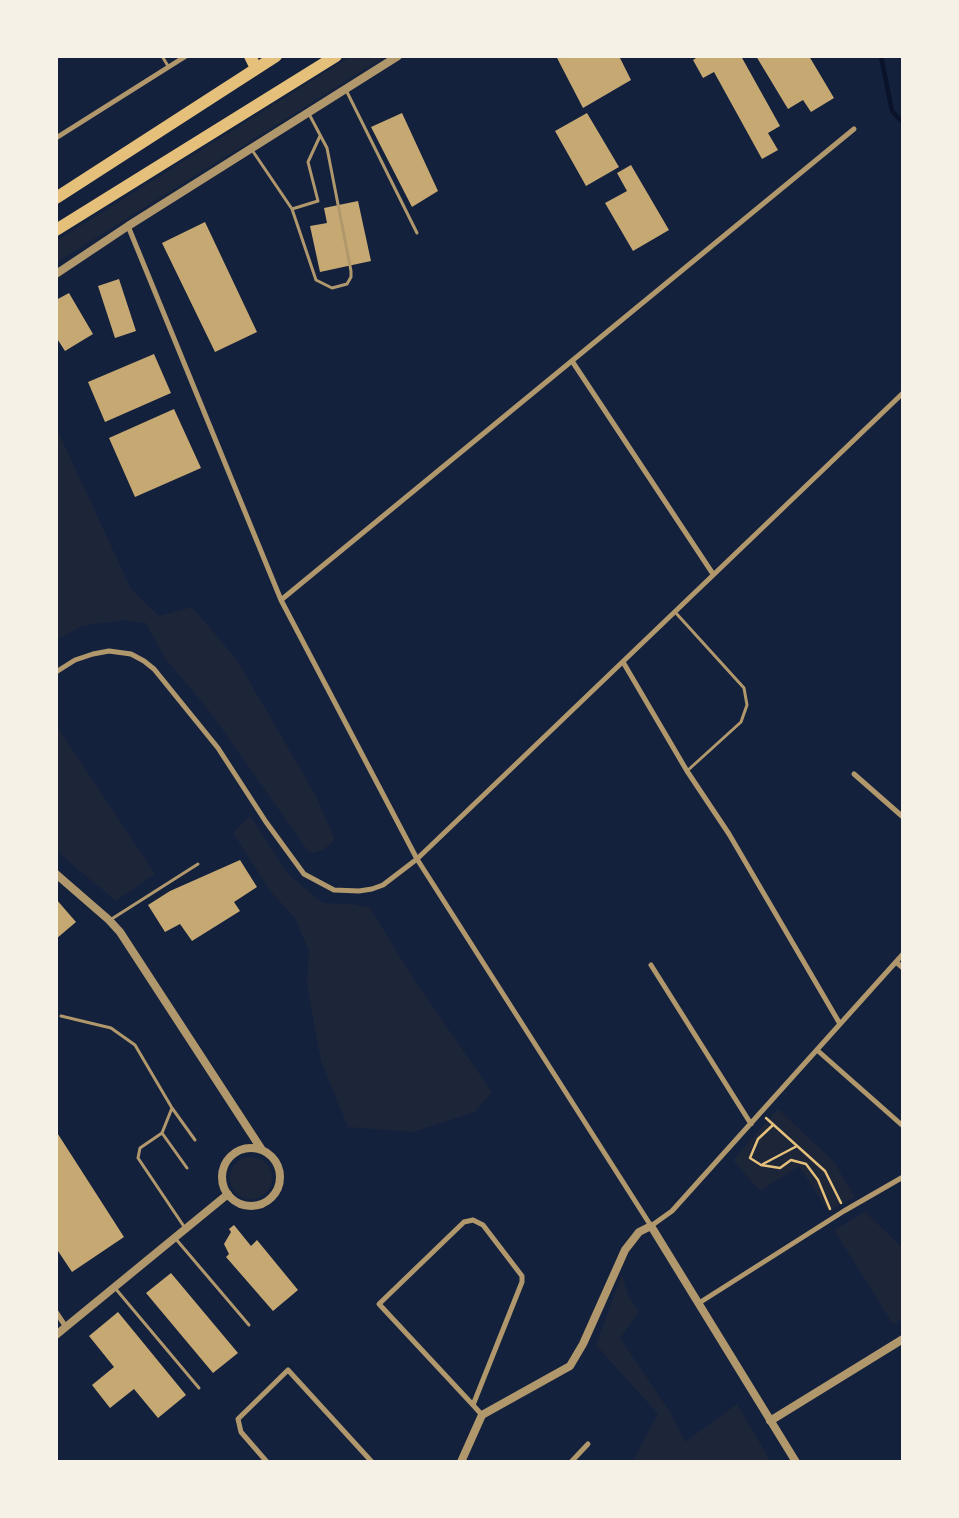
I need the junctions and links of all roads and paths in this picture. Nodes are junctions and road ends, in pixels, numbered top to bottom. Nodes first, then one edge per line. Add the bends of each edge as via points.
1 (162, 56) edge
2 (186, 56) edge
3 (250, 56) edge
4 (276, 56) edge
5 (336, 56) edge
6 (398, 56) edge
7 (169, 67) junction
8 (256, 68) junction
9 (346, 89) junction
10 (308, 112) junction
11 (854, 129) dead end
12 (320, 135) junction
13 (56, 138) edge
14 (252, 149) junction
15 (56, 198) edge
16 (292, 209) junction
17 (128, 226) junction
18 (56, 230) edge
19 (417, 234) dead end
20 (56, 274) edge
21 (572, 361) junction
22 (903, 393) edge
23 (713, 574) junction
24 (281, 600) junction
25 (675, 612) junction
26 (623, 662) junction
27 (56, 672) edge
28 (687, 770) junction
29 (854, 774) dead end
30 (903, 817) edge
31 (417, 859) junction
32 (198, 864) dead end
33 (56, 874) edge
34 (110, 920) junction
35 (903, 954) edge
36 (896, 962) junction
37 (651, 965) dead end
38 (903, 968) edge
39 (61, 1016) dead end
40 (840, 1024) junction
41 (817, 1050) junction
42 (172, 1108) junction
43 (760, 1113) junction
44 (750, 1124) junction
45 (773, 1125) junction
46 (903, 1126) edge
47 (162, 1133) junction
48 (195, 1140) dead end
49 (797, 1146) junction
50 (262, 1150) junction
51 (761, 1165) junction
52 (186, 1168) dead end
53 (903, 1177) edge
54 (228, 1194) junction
55 (844, 1211) junction
56 (834, 1218) junction
57 (651, 1226) junction
58 (186, 1229) junction
59 (175, 1238) junction
60 (115, 1288) junction
61 (699, 1302) junction
62 (56, 1312) edge
63 (249, 1325) dead end
64 (66, 1327) junction
65 (56, 1335) edge
66 (903, 1340) edge
67 (199, 1388) dead end
68 (473, 1406) junction
69 (482, 1415) junction
70 (770, 1421) junction
71 (588, 1444) dead end
72 (267, 1462) edge
73 (372, 1462) edge
74 (461, 1462) edge
75 (570, 1462) edge
76 (796, 1462) edge

1 - 7 lane
2 - 7 street
3 - 8 highway
4 - 8 highway
5 - 18 highway
6 - 9 street
7 - 13 street
8 - 15 highway
9 - 10 street
9 - 19 lane
10 - 12 lane
10 - 14 street
11 - 21 street
12 - 16 lane via 308,162 318,201
12 - 16 lane via 327,148 352,276 347,284 332,288 316,280
14 - 16 lane
14 - 17 street
17 - 20 street
17 - 24 street
21 - 23 street
21 - 24 street
22 - 23 street
23 - 25 street
24 - 31 street
25 - 26 street
25 - 28 lane via 744,688 747,705 741,722
26 - 28 street
26 - 31 street
27 - 31 street via 75,660 109,651 131,654 154,669 235,770 295,865 324,886 347,891 372,889 383,885
28 - 40 street via 729,834
29 - 30 street
31 - 57 street
32 - 34 lane
33 - 34 street
34 - 50 street
35 - 36 street
36 - 38 street
36 - 40 street
37 - 44 street
39 - 42 lane via 102,1025 124,1035 135,1045
40 - 41 street
41 - 43 street
41 - 46 street
42 - 47 lane
42 - 48 lane
43 - 44 street
43 - 45 path
44 - 57 street via 672,1211
45 - 49 path
45 - 51 path via 761,1135 750,1154 752,1161
47 - 52 lane
47 - 58 lane via 140,1148 138,1158
49 - 51 path
49 - 55 path via 825,1171
50 - 54 street via 244,1149 228,1160 222,1177
50 - 54 street via 276,1162 280,1172 277,1190 263,1203 254,1206 244,1205
51 - 56 path via 780,1168 791,1160 806,1164 818,1180
53 - 55 street
54 - 58 street
55 - 56 street
56 - 61 street
57 - 61 street
57 - 69 street via 639,1232 625,1250 570,1366
58 - 59 street
59 - 60 street
59 - 63 lane
60 - 64 street
60 - 67 lane
61 - 70 street
62 - 64 street
64 - 65 street
66 - 70 street
68 - 68 street via 379,1304 464,1222 473,1220 483,1225 522,1276
68 - 69 street
69 - 74 street
70 - 76 street
71 - 75 street
72 - 73 street via 240,1432 238,1419 288,1370

